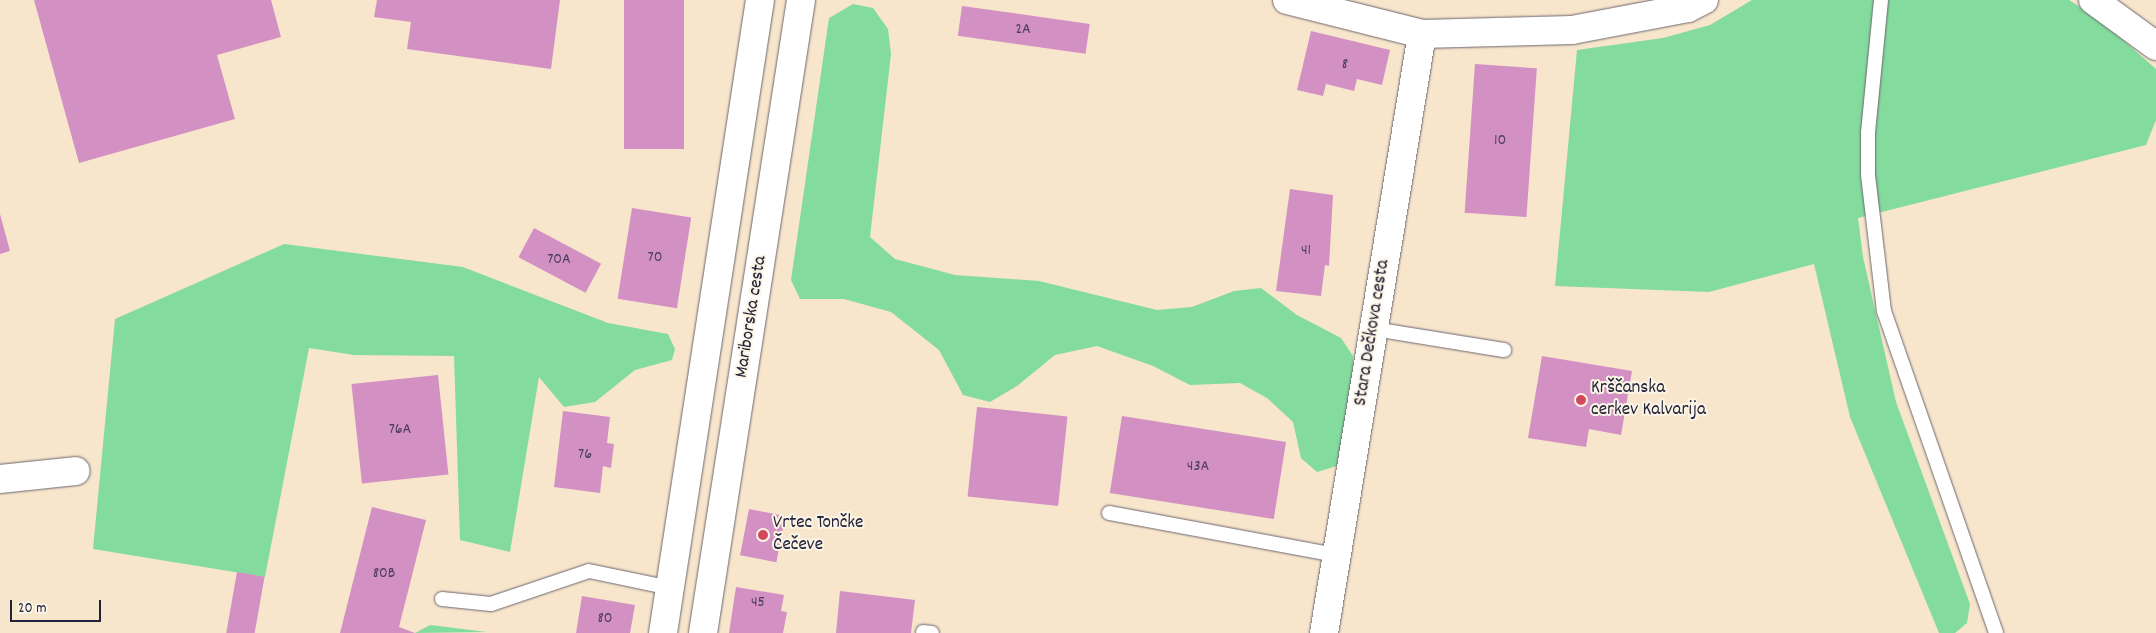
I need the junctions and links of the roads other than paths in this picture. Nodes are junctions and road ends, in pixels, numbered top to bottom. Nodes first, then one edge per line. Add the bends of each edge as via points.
1 (760, 0) edge
2 (801, 0) edge
3 (1288, 0) edge
4 (1704, 0) edge
5 (1881, 0) edge
6 (2093, 0) edge
7 (1422, 34) junction
8 (2156, 46) edge
9 (1374, 329) junction
10 (1504, 350) dead end
11 (76, 471) dead end
12 (0, 479) edge
13 (1109, 513) dead end
14 (1336, 555) junction
15 (671, 588) junction
16 (442, 599) dead end
17 (663, 633) edge
18 (703, 633) edge
19 (1324, 633) edge
20 (1996, 633) edge

1 - 15 main road, Mariborska cesta
2 - 18 main road, Mariborska cesta
3 - 7 main road
4 - 7 main road via 1688,8 1572,30
5 - 20 lane via 1868,132 1868,175 1884,311
6 - 8 main road
7 - 9 main road, Stara Dečkova cesta
9 - 10 lane
9 - 14 main road, Stara Dečkova cesta
11 - 12 main road
13 - 14 lane
14 - 19 main road, Stara Dečkova cesta
15 - 16 lane via 588,572 492,604
15 - 17 main road, Mariborska cesta

